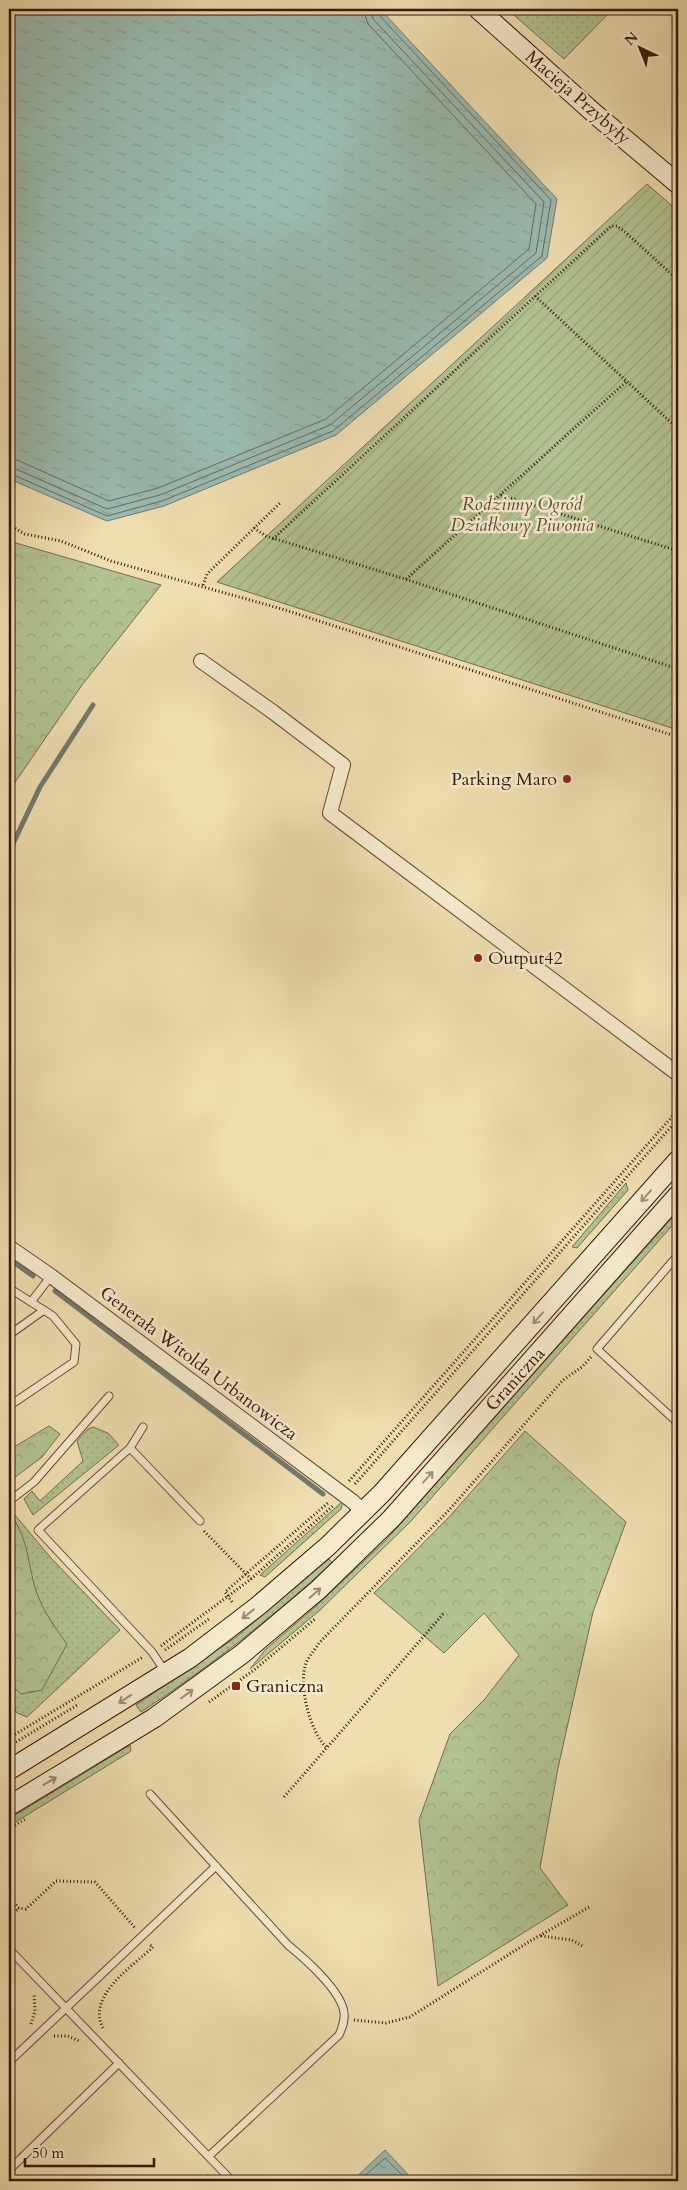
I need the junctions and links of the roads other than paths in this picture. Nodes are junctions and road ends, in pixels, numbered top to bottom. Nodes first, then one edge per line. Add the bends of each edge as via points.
1 (478, 9) edge
2 (678, 184) edge
3 (201, 661) dead end
4 (678, 1074) edge
5 (678, 1160) edge
6 (678, 1195) edge
7 (9, 1247) edge
8 (678, 1255) edge
9 (51, 1276) junction
10 (9, 1288) edge
11 (31, 1302) junction
12 (44, 1310) junction
13 (9, 1335) edge
14 (109, 1396) dead end
15 (9, 1406) edge
16 (678, 1423) edge
17 (143, 1427) dead end
18 (130, 1448) junction
19 (9, 1496) edge
20 (364, 1512) junction
21 (200, 1521) road end
22 (158, 1661) junction
23 (9, 1770) edge
24 (150, 1794) dead end
25 (9, 1806) edge
26 (216, 1866) junction
27 (9, 1948) edge
28 (66, 2008) junction
29 (9, 2062) edge
30 (119, 2063) junction
31 (209, 2156) junction
32 (9, 2170) edge
33 (232, 2181) edge

1 - 2 main road, Macieja Przybyły
3 - 4 street via 342,766 330,812
5 -> 20 main road, Graniczna
25 -> 6 main road, Graniczna via 154,1718 242,1654 318,1590 391,1519
7 - 9 street, Generała Witolda Urbanowicza
8 - 16 lane via 597,1349
9 - 11 lane
9 - 20 street, Generała Witolda Urbanowicza
10 - 11 lane
11 - 12 lane
12 - 13 lane
12 - 15 lane via 76,1344 74,1362
14 - 19 lane via 34,1482 12,1500
17 - 18 lane
18 - 21 lane
18 - 22 lane via 38,1530
20 -> 22 main road, Graniczna via 258,1606
22 -> 23 main road, Graniczna
24 - 26 lane
26 - 28 lane
26 - 31 lane via 329,1985 341,2002 344,2019 339,2035
27 - 28 lane
28 - 29 lane
28 - 30 lane
30 - 31 lane
30 - 32 lane
31 - 33 lane

